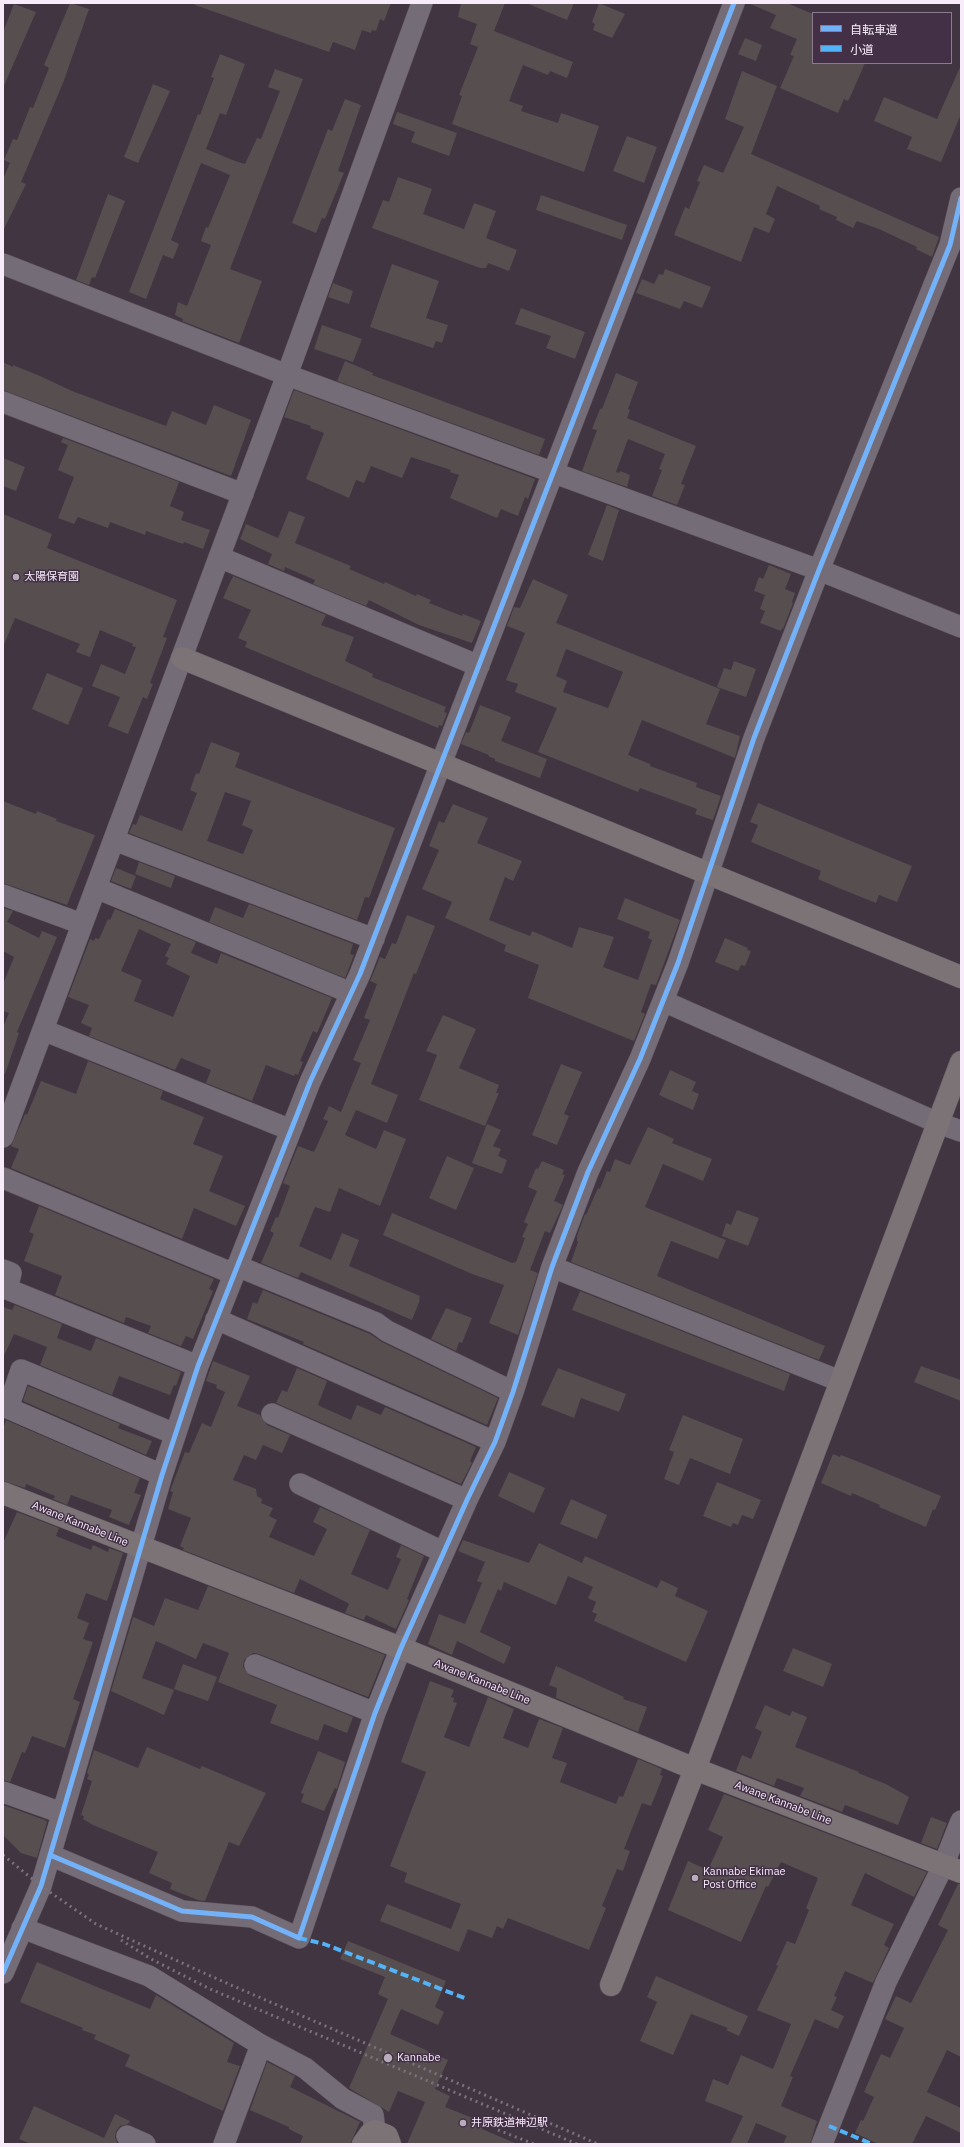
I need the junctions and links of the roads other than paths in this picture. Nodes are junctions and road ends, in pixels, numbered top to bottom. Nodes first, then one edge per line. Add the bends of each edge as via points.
1 (422, 3) edge
2 (734, 3) edge
3 (961, 198) edge
4 (3, 264) edge
5 (287, 375) junction
6 (3, 402) edge
7 (554, 473) junction
8 (243, 494) junction
9 (219, 557) junction
10 (819, 570) junction
11 (961, 627) edge
12 (182, 658) junction
13 (479, 666) junction
14 (441, 765) junction
15 (114, 840) junction
16 (708, 874) junction
17 (96, 888) junction
18 (3, 895) edge
19 (82, 924) junction
20 (374, 939) junction
21 (961, 977) edge
22 (351, 993) junction
23 (663, 1001) junction
24 (43, 1030) junction
25 (961, 1062) edge
26 (938, 1123) junction
27 (290, 1130) junction
28 (961, 1131) edge
29 (3, 1137) edge
30 (3, 1178) edge
31 (552, 1266) junction
32 (3, 1270) edge
33 (235, 1270) junction
34 (216, 1319) junction
35 (198, 1366) junction
36 (840, 1381) junction
37 (513, 1392) junction
38 (272, 1414) dead end
39 (175, 1434) junction
40 (495, 1442) junction
41 (162, 1475) junction
42 (300, 1484) dead end
43 (5, 1498) edge
44 (466, 1500) junction
45 (142, 1548) junction
46 (444, 1552) junction
47 (401, 1648) junction
48 (255, 1665) dead end
49 (375, 1713) junction
50 (695, 1769) junction
51 (3, 1792) edge
52 (62, 1813) junction
53 (961, 1821) edge
54 (50, 1855) junction
55 (952, 1869) edge
56 (22, 1928) junction
57 (3, 1973) edge
58 (611, 1985) dead end
59 (261, 2045) junction
60 (376, 2140) edge
61 (224, 2144) edge
62 (822, 2144) edge

1 - 5 street
2 - 7 street
3 - 10 street via 950,245
4 - 5 street
5 - 7 street
5 - 8 street
6 - 8 street
7 - 10 street
7 - 13 street
8 - 9 street
9 - 12 street
9 - 13 street
10 - 11 street
10 - 16 street via 754,738
12 - 14 street
12 - 15 street
13 - 14 street
14 - 16 street
14 - 20 street
15 - 17 street
15 - 20 street
16 - 21 street
16 - 23 street
17 - 19 street
17 - 22 street
18 - 19 street
19 - 24 street
20 - 22 street
22 - 27 street
23 - 26 street
23 - 31 street via 640,1059 588,1172
24 - 27 street
24 - 29 street
25 - 26 street
26 - 28 street
26 - 36 street
27 - 33 street
30 - 33 street
31 - 36 street
31 - 37 street
32 - 35 street via 11,1273 6,1290
33 - 34 street
33 - 37 street via 376,1323 387,1331
34 - 35 street
34 - 40 street
35 - 39 street
36 - 50 street
37 - 40 street
38 - 44 street
39 - 41 street
39 - 41 street via 22,1370 8,1408
40 - 44 street
41 - 45 street
42 - 46 street
43 - 45 street, Awane Kannabe Line
44 - 46 street
45 - 47 street, Awane Kannabe Line
45 - 52 street
46 - 47 street
47 - 49 street
47 - 50 street, Awane Kannabe Line
48 - 49 street
49 - 54 street via 299,1938 252,1917 182,1911
50 - 55 street, Awane Kannabe Line
50 - 58 street
51 - 52 street
52 - 54 street
53 - 55 street
54 - 56 street via 41,1886
55 - 62 street via 886,1982
56 - 57 street
56 - 59 street via 149,1976
59 - 60 street via 305,2068 343,2099 373,2115
59 - 61 street

